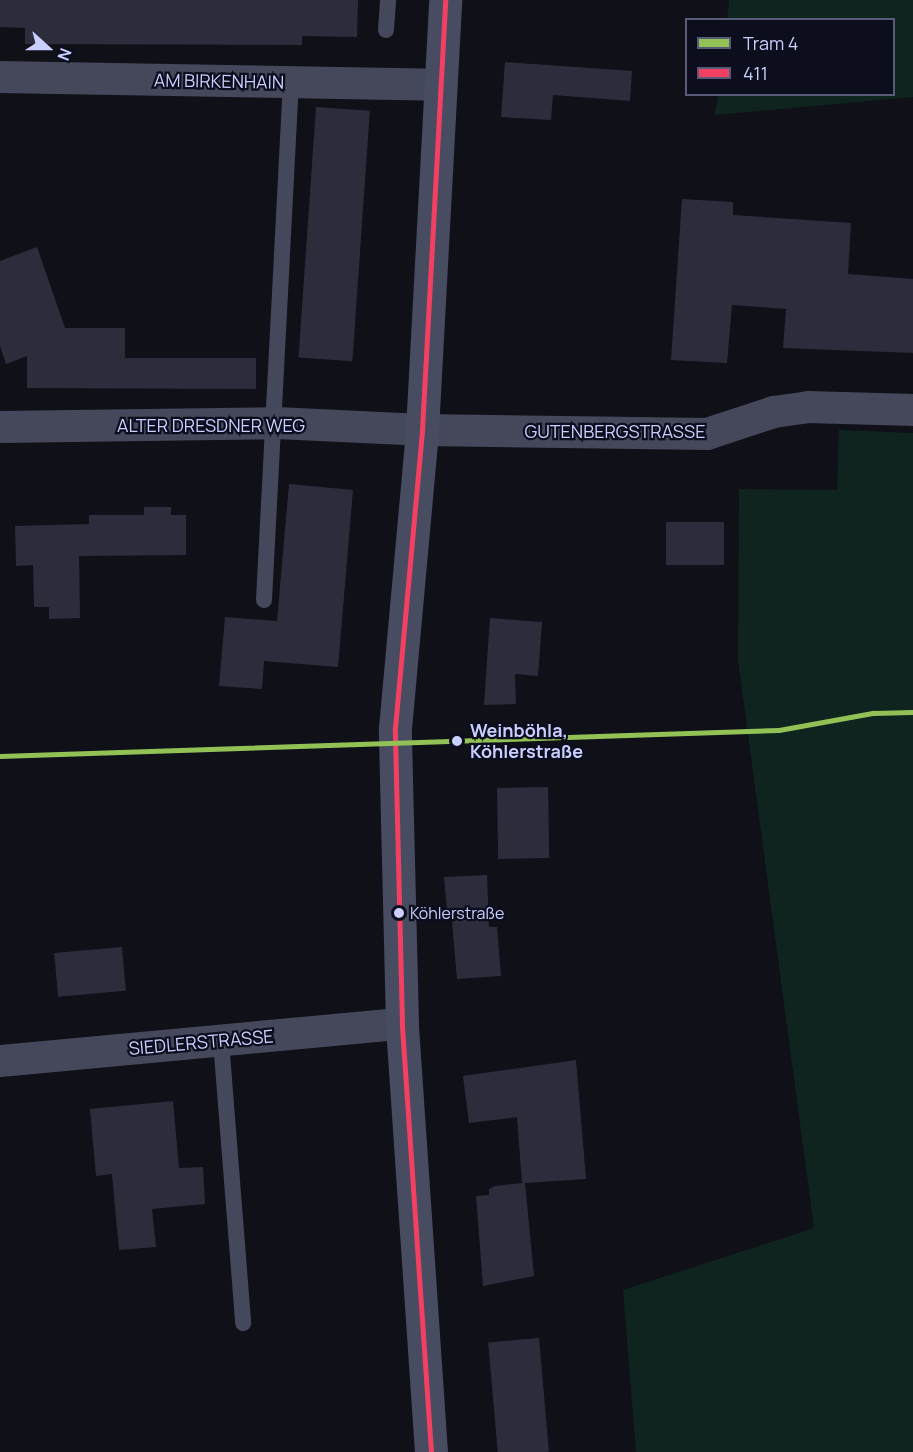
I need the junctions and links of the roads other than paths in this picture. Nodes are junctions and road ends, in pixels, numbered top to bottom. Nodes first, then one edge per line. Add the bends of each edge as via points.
1 (388, 0) edge
2 (445, 0) edge
3 (386, 30) dead end
4 (0, 77) edge
5 (291, 82) junction
6 (438, 85) junction
7 (913, 410) edge
8 (276, 423) junction
9 (0, 427) edge
10 (422, 430) junction
11 (264, 600) dead end
12 (402, 1024) junction
13 (221, 1041) junction
14 (0, 1061) edge
15 (243, 1323) dead end
16 (431, 1452) edge

1 - 3 lane
2 - 6 street
4 - 5 street, AM BIRKENHAIN
5 - 6 street, AM BIRKENHAIN
5 - 8 lane
6 - 10 street
7 - 10 street, GUTENBERGSTRASSE via 808,407 774,412 707,434
8 - 9 street, ALTER DRESDNER WEG
8 - 10 street, ALTER DRESDNER WEG
8 - 11 lane
10 - 12 street via 395,728
12 - 13 street, SIEDLERSTRASSE
12 - 16 street
13 - 14 street, SIEDLERSTRASSE
13 - 15 lane

